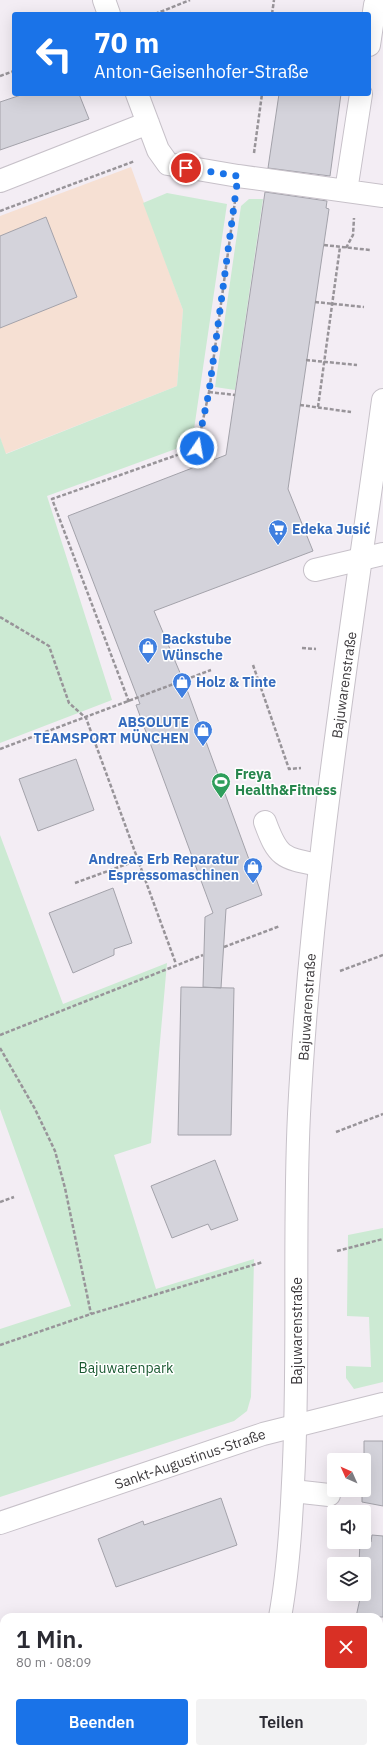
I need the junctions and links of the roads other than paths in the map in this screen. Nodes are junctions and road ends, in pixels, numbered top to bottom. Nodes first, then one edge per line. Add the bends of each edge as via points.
1 (104, 0) edge
2 (380, 0) edge
3 (108, 12) edge
4 (371, 31) edge
5 (139, 96) edge
6 (361, 96) edge
7 (148, 123) junction
8 (0, 181) edge
9 (346, 191) junction
10 (383, 196) edge
11 (383, 400) edge
12 (383, 554) edge
13 (361, 559) junction
14 (315, 570) dead end
15 (265, 822) dead end
16 (319, 865) junction
17 (383, 1404) edge
18 (296, 1426) junction
19 (293, 1491) junction
20 (327, 1495) edge
21 (0, 1523) edge
22 (281, 1613) edge

1 - 3 main road
2 - 4 main road via 375,4
5 - 7 main road
6 - 9 main road
7 - 8 main road
7 - 9 main road via 158,150 168,164
9 - 10 main road
11 - 13 main road, Bajuwarenstraße
12 - 13 main road
13 - 14 main road
13 - 16 main road, Bajuwarenstraße
15 - 16 main road via 273,844 288,859
16 - 18 main road, Bajuwarenstraße via 299,1116
17 - 18 main road, Sankt-Augustinus-Straße
18 - 19 main road, Bajuwarenstraße
18 - 21 main road, Sankt-Augustinus-Straße via 264,1434
19 - 20 main road
19 - 22 main road, Bajuwarenstraße via 290,1548

